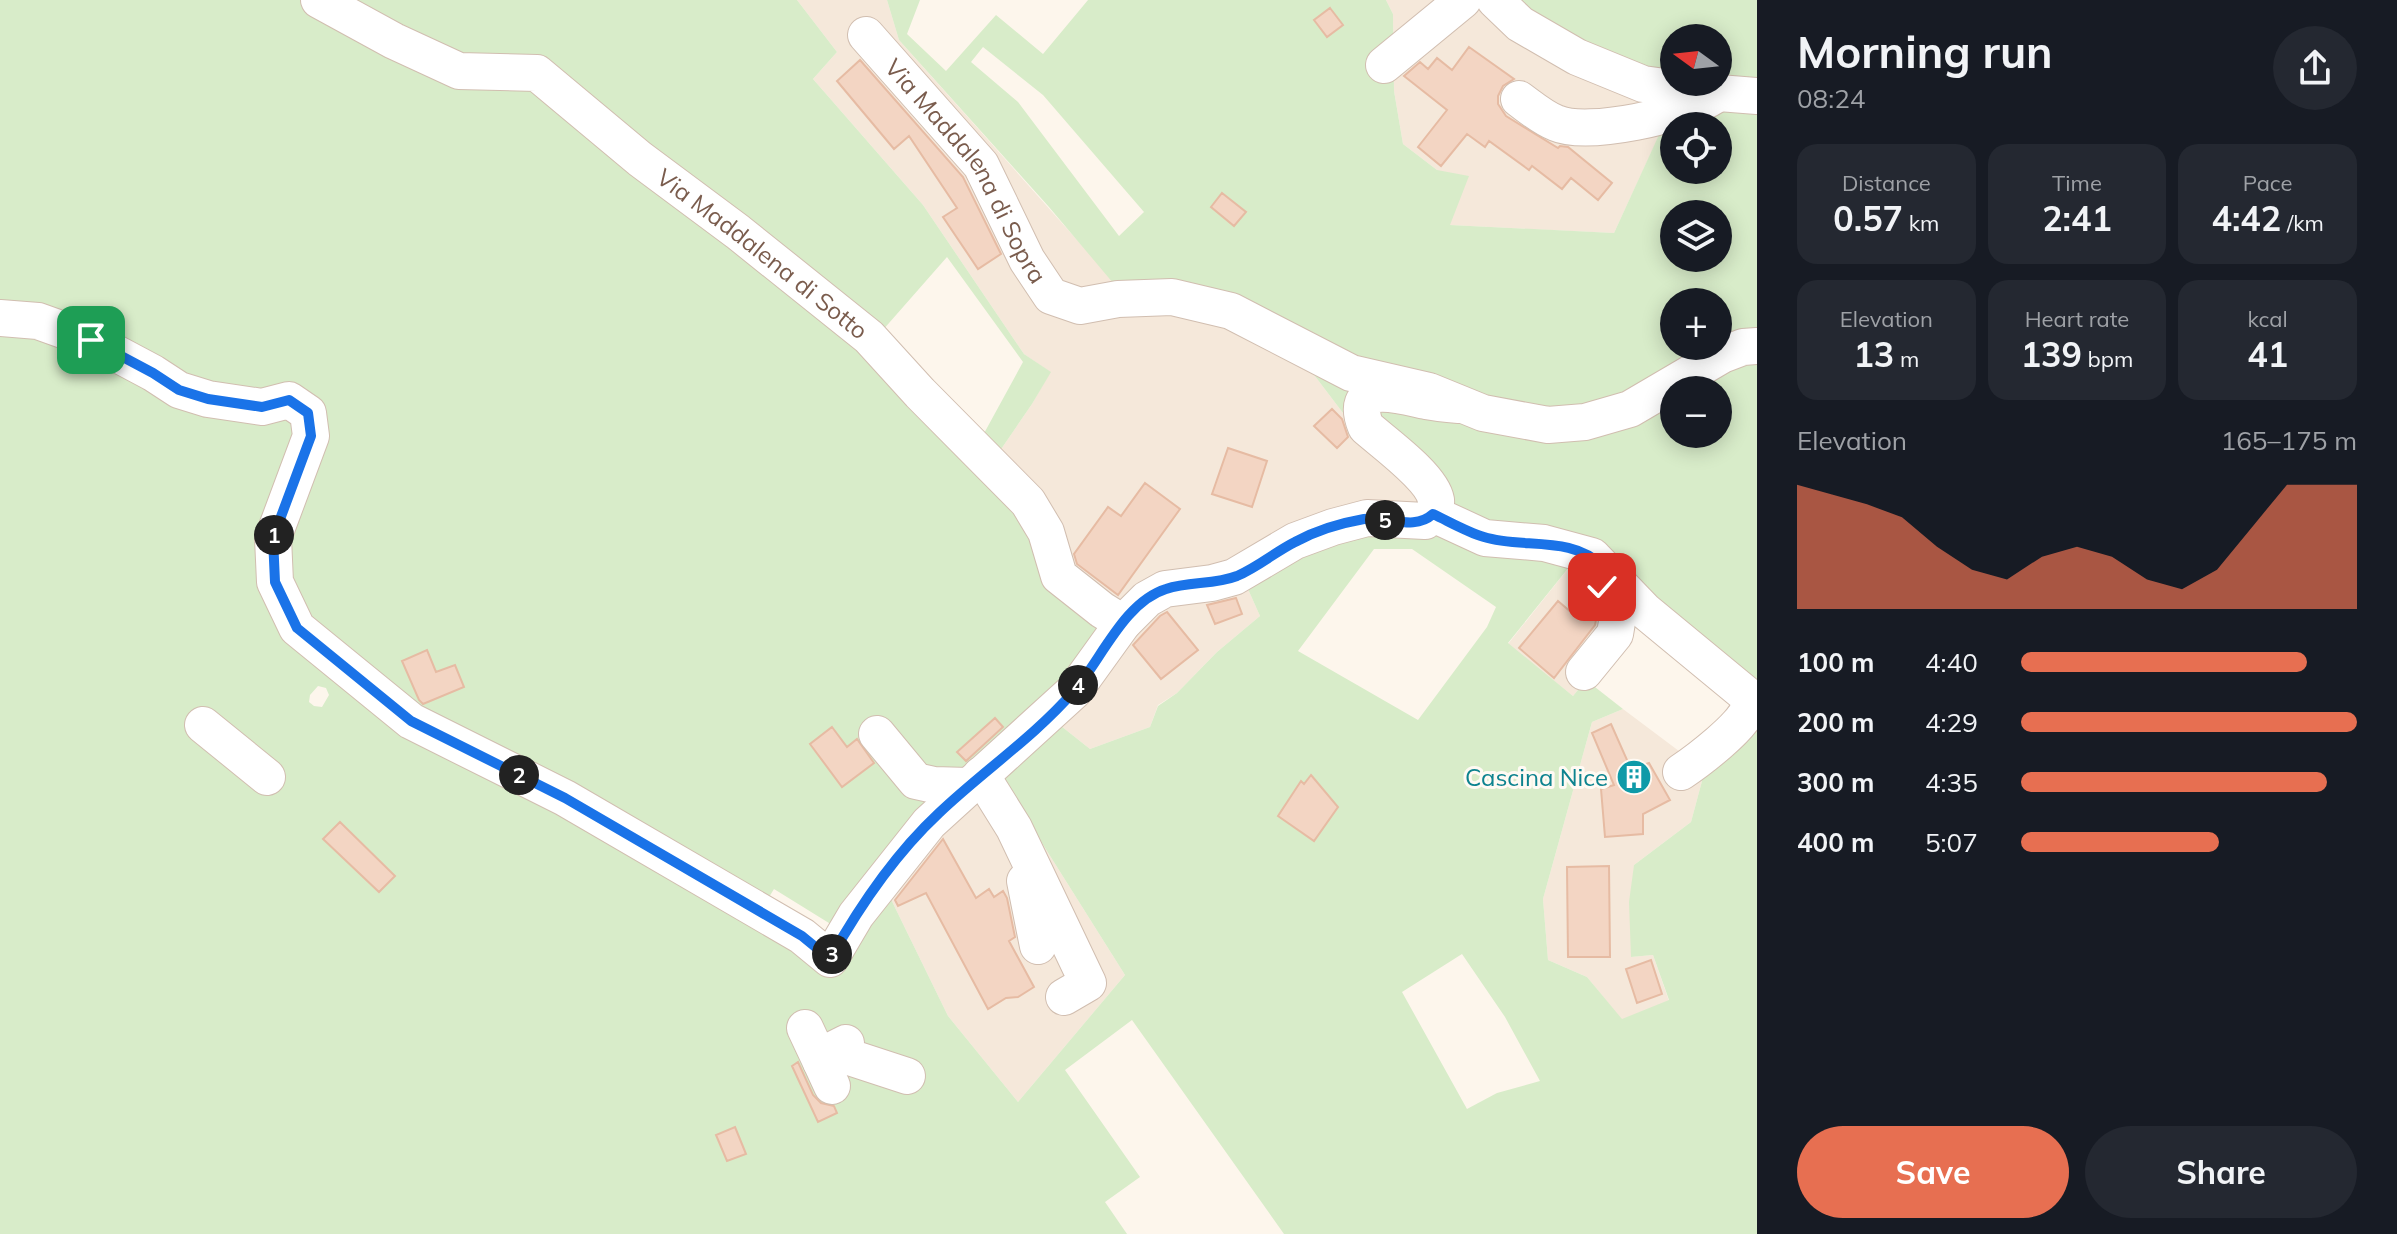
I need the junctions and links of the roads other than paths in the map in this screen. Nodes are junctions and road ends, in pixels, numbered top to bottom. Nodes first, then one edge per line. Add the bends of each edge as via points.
1 (319, 0) edge
2 (1463, 0) edge
3 (1495, 0) edge
4 (866, 35) dead end
5 (1384, 65) dead end
6 (1660, 86) edge
7 (1732, 94) edge
8 (1714, 96) edge
9 (1757, 96) edge
10 (1519, 99) dead end
11 (7, 319) edge
12 (1757, 346) edge
13 (1339, 367) junction
14 (1459, 405) junction
15 (1362, 415) junction
16 (1433, 514) junction
17 (1602, 566) junction
18 (1123, 623) junction
19 (1584, 672) dead end
20 (1752, 697) edge
21 (203, 725) dead end
22 (877, 734) dead end
23 (1681, 772) dead end
24 (267, 777) dead end
25 (975, 781) junction
26 (1014, 828) junction
27 (1038, 946) dead end
28 (1064, 997) dead end
29 (805, 1028) dead end
30 (907, 1076) dead end

1 - 18 street, Via Maddalena di Sotto via 459,71 537,73 869,337 1028,502 1046,532 1059,576
2 - 5 street
3 - 6 street via 1520,24 1577,57
4 - 13 street, Via Maddalena di Sopra via 981,165 1027,260 1051,296 1080,306 1172,297 1231,311
7 - 9 street
8 - 10 street via 1657,117 1605,127 1558,124
11 - 25 street via 38,321 91,340 179,390 262,407 289,400 308,413 311,436 273,538 275,582 297,628 411,721 565,798 802,936 830,959 899,857
12 - 14 street, Via Maddalena di Sopra via 1722,355 1630,409 1585,422 1548,425
13 - 14 street, Via Maddalena di Sopra via 1429,391
13 - 15 street
14 - 15 street, Via Maddalena di Sopra via 1374,393
15 - 16 street via 1366,427 1429,484 1436,501
16 - 17 street via 1485,538 1544,543 1592,556
16 - 18 street via 1411,523 1367,518 1333,527 1295,541 1234,577 1165,589
17 - 19 street via 1602,587 1619,610 1615,634
17 - 20 street via 1645,611
18 - 25 street via 1074,691
20 - 23 street via 1739,722
21 - 24 street
22 - 25 street via 916,781
25 - 26 street
26 - 27 street
26 - 28 street via 1088,983
29 - 30 street via 837,1062

